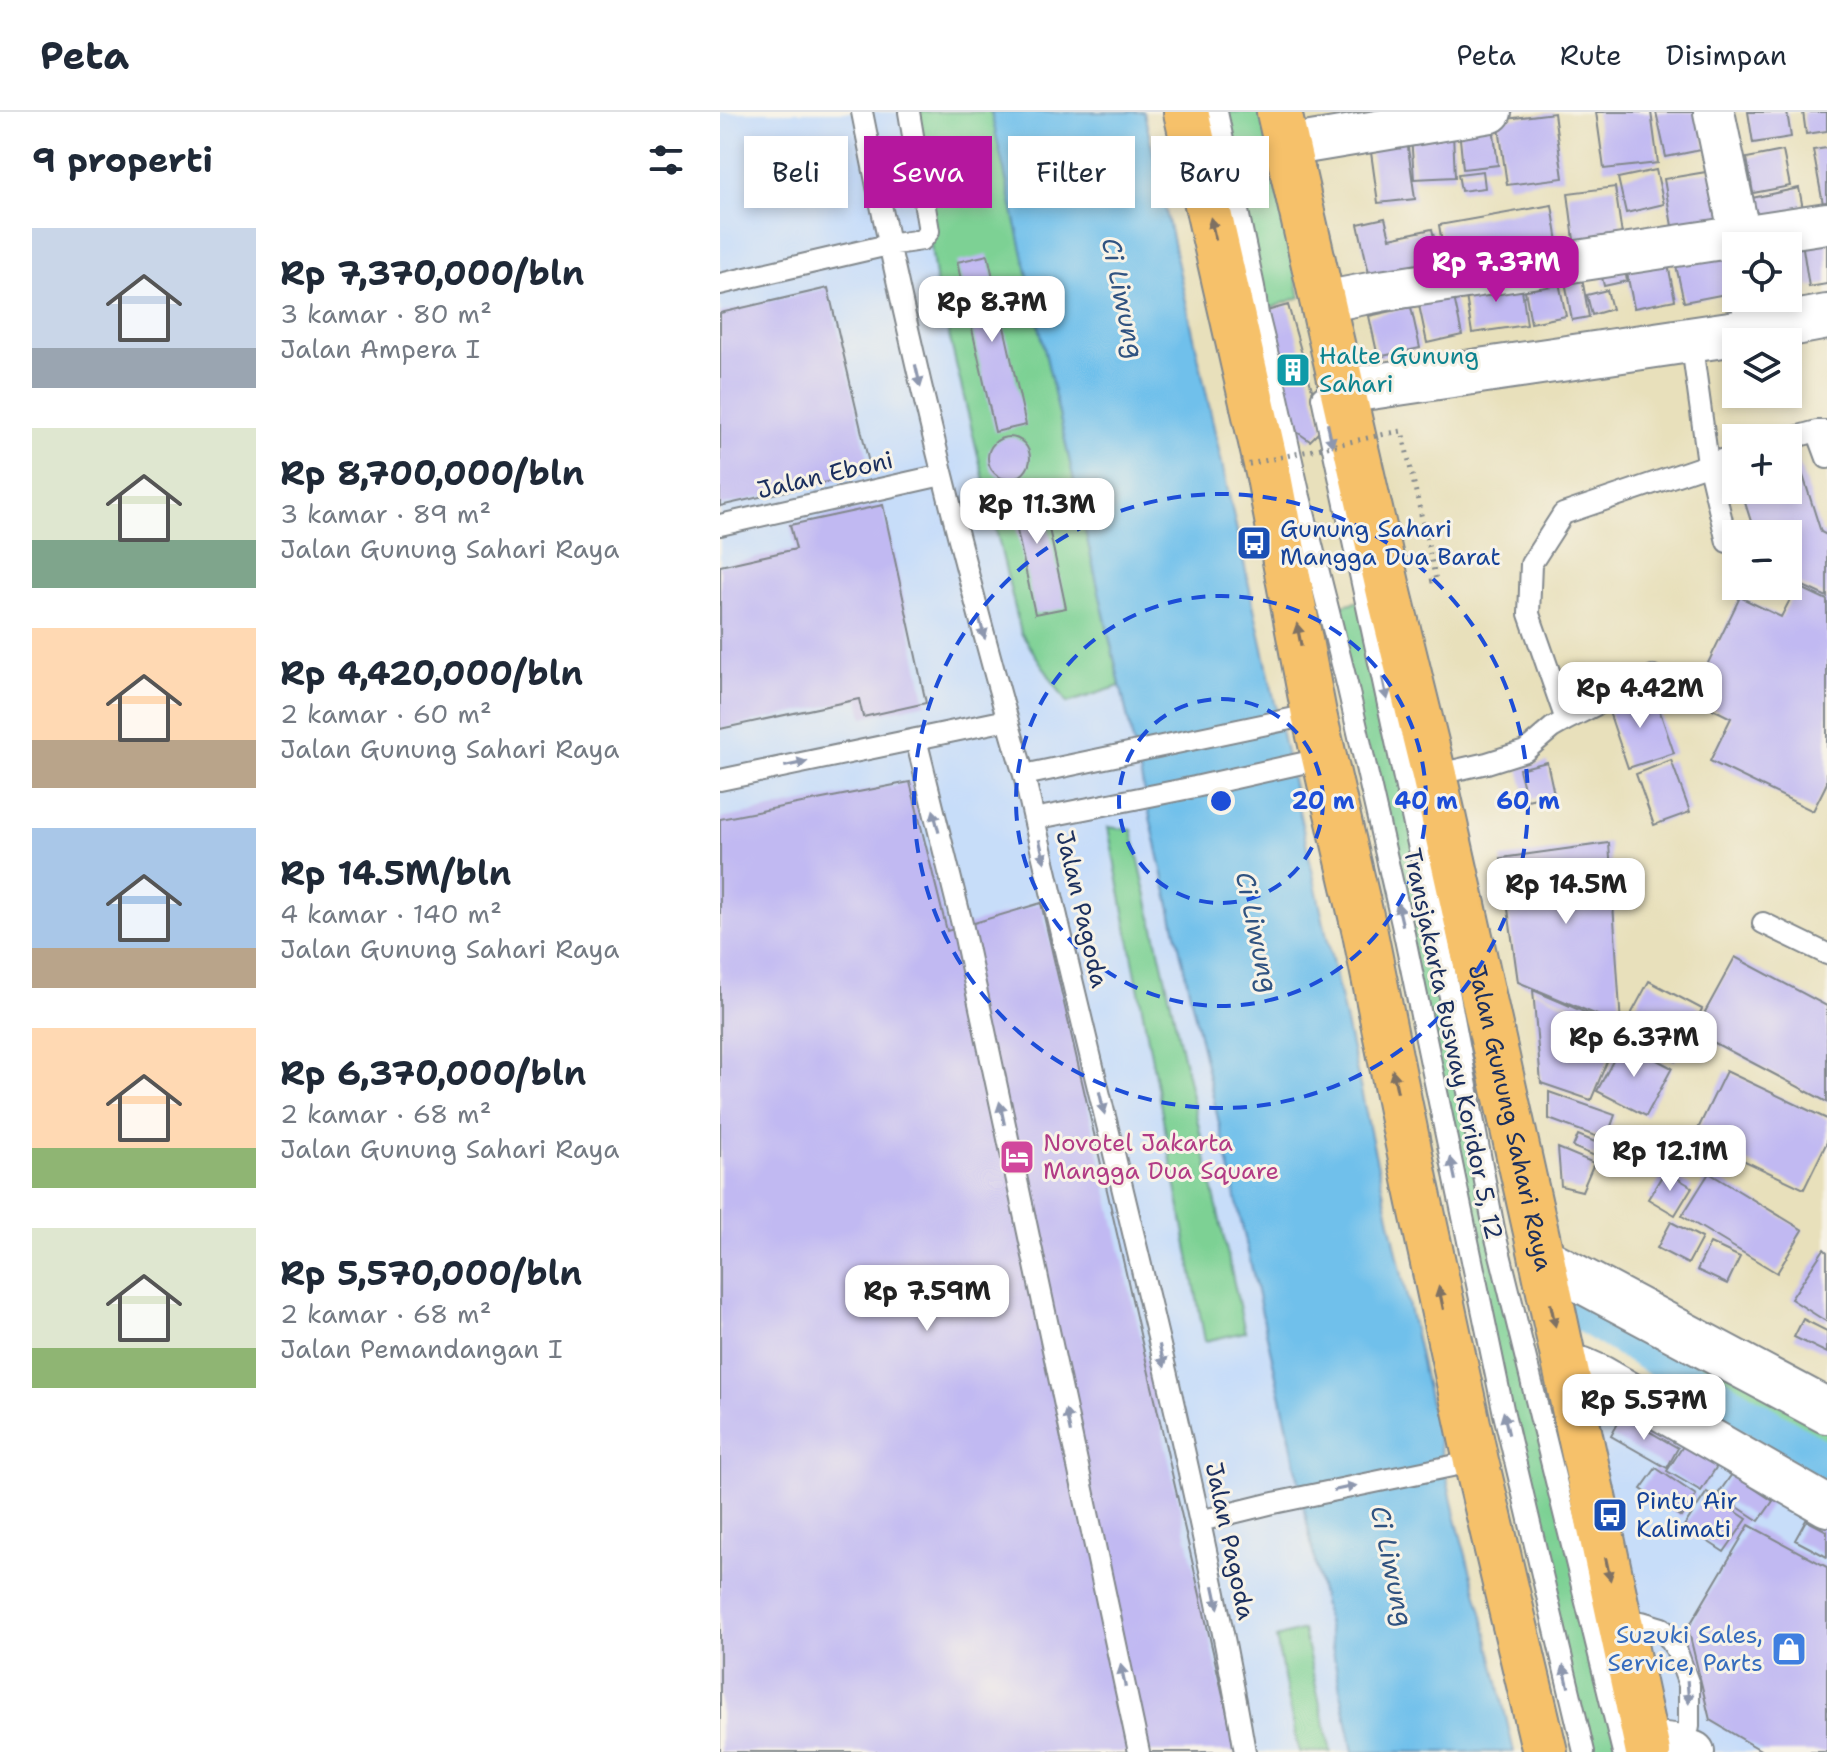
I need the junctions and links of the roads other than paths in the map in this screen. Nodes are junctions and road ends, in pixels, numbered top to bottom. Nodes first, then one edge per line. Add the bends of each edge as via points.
1 (862, 112) edge
2 (909, 112) edge
3 (1186, 112) edge
4 (1217, 112) edge
5 (1261, 112) edge
6 (1491, 112) edge
7 (1714, 112) edge
8 (1283, 129) edge
9 (1284, 222) dead end
10 (1827, 223) edge
11 (1739, 232) edge
12 (1784, 232) edge
13 (1722, 244) edge
14 (888, 245) junction
15 (720, 284) edge
16 (1323, 302) junction
17 (1754, 314) edge
18 (1827, 317) edge
19 (1691, 339) junction
20 (1331, 388) junction
21 (1822, 431) edge
22 (1802, 436) edge
23 (1827, 458) edge
24 (1722, 459) edge
25 (1708, 463) junction
26 (942, 475) junction
27 (1722, 521) edge
28 (720, 525) edge
29 (1653, 676) dead end
30 (1299, 717) junction
31 (1007, 720) junction
32 (1566, 720) junction
33 (916, 739) junction
34 (1309, 761) junction
35 (1024, 775) junction
36 (1434, 775) junction
37 (720, 780) edge
38 (1034, 819) junction
39 (1763, 923) dead end
40 (1827, 954) edge
41 (1542, 1259) junction
42 (1564, 1366) junction
43 (1827, 1411) edge
44 (1461, 1464) junction
45 (1827, 1506) edge
46 (1200, 1521) junction
47 (1640, 1745) edge
48 (1139, 1752) edge
49 (1245, 1752) edge
50 (1545, 1752) edge
51 (1584, 1752) edge
52 (1694, 1752) edge

1 - 14 lane, Jalan Pagoda
2 - 14 lane via 929,231 922,240
30 -> 3 main road via 1269,477
51 -> 4 lane, Transjakarta Busway Koridor 5, 12 via 1504,1414 1407,947 1258,315
5 - 9 lane
6 - 8 street
7 - 11 street
8 - 16 main road, Jalan Gunung Sahari Raya
10 - 12 street
13 - 16 street
14 - 15 lane
14 -> 26 lane, Jalan Pagoda
16 - 20 main road, Jalan Gunung Sahari Raya
17 - 18 street
17 - 19 street
19 - 20 street
19 - 25 lane
20 - 36 main road, Jalan Gunung Sahari Raya
20 -> 47 lane, Transjakarta Busway Koridor 5, 12 via 1495,1234
21 - 22 lane
21 - 23 lane
24 - 25 lane
25 - 27 lane
25 - 32 lane via 1563,514 1531,564 1529,614
26 - 28 lane, Jalan Eboni
26 -> 31 lane, Jalan Pagoda
29 - 32 lane
30 - 34 main road
30 - 35 lane
31 - 33 lane
31 - 35 lane, Jalan Pagoda
32 - 36 lane via 1525,751
37 -> 33 lane
48 -> 33 lane via 963,928
34 - 38 lane
44 -> 34 main road via 1416,1184 1365,933
35 - 38 lane, Jalan Pagoda
36 - 41 main road, Jalan Gunung Sahari Raya
38 -> 46 lane, Jalan Pagoda
39 - 40 lane
41 -> 42 main road, Jalan Gunung Sahari Raya
41 - 43 street
42 - 45 street via 1601,1376
42 -> 47 main road, Jalan Gunung Sahari Raya via 1620,1624
46 -> 44 lane
44 - 50 main road
46 -> 49 lane, Jalan Pagoda
47 - 52 street via 1674,1744

